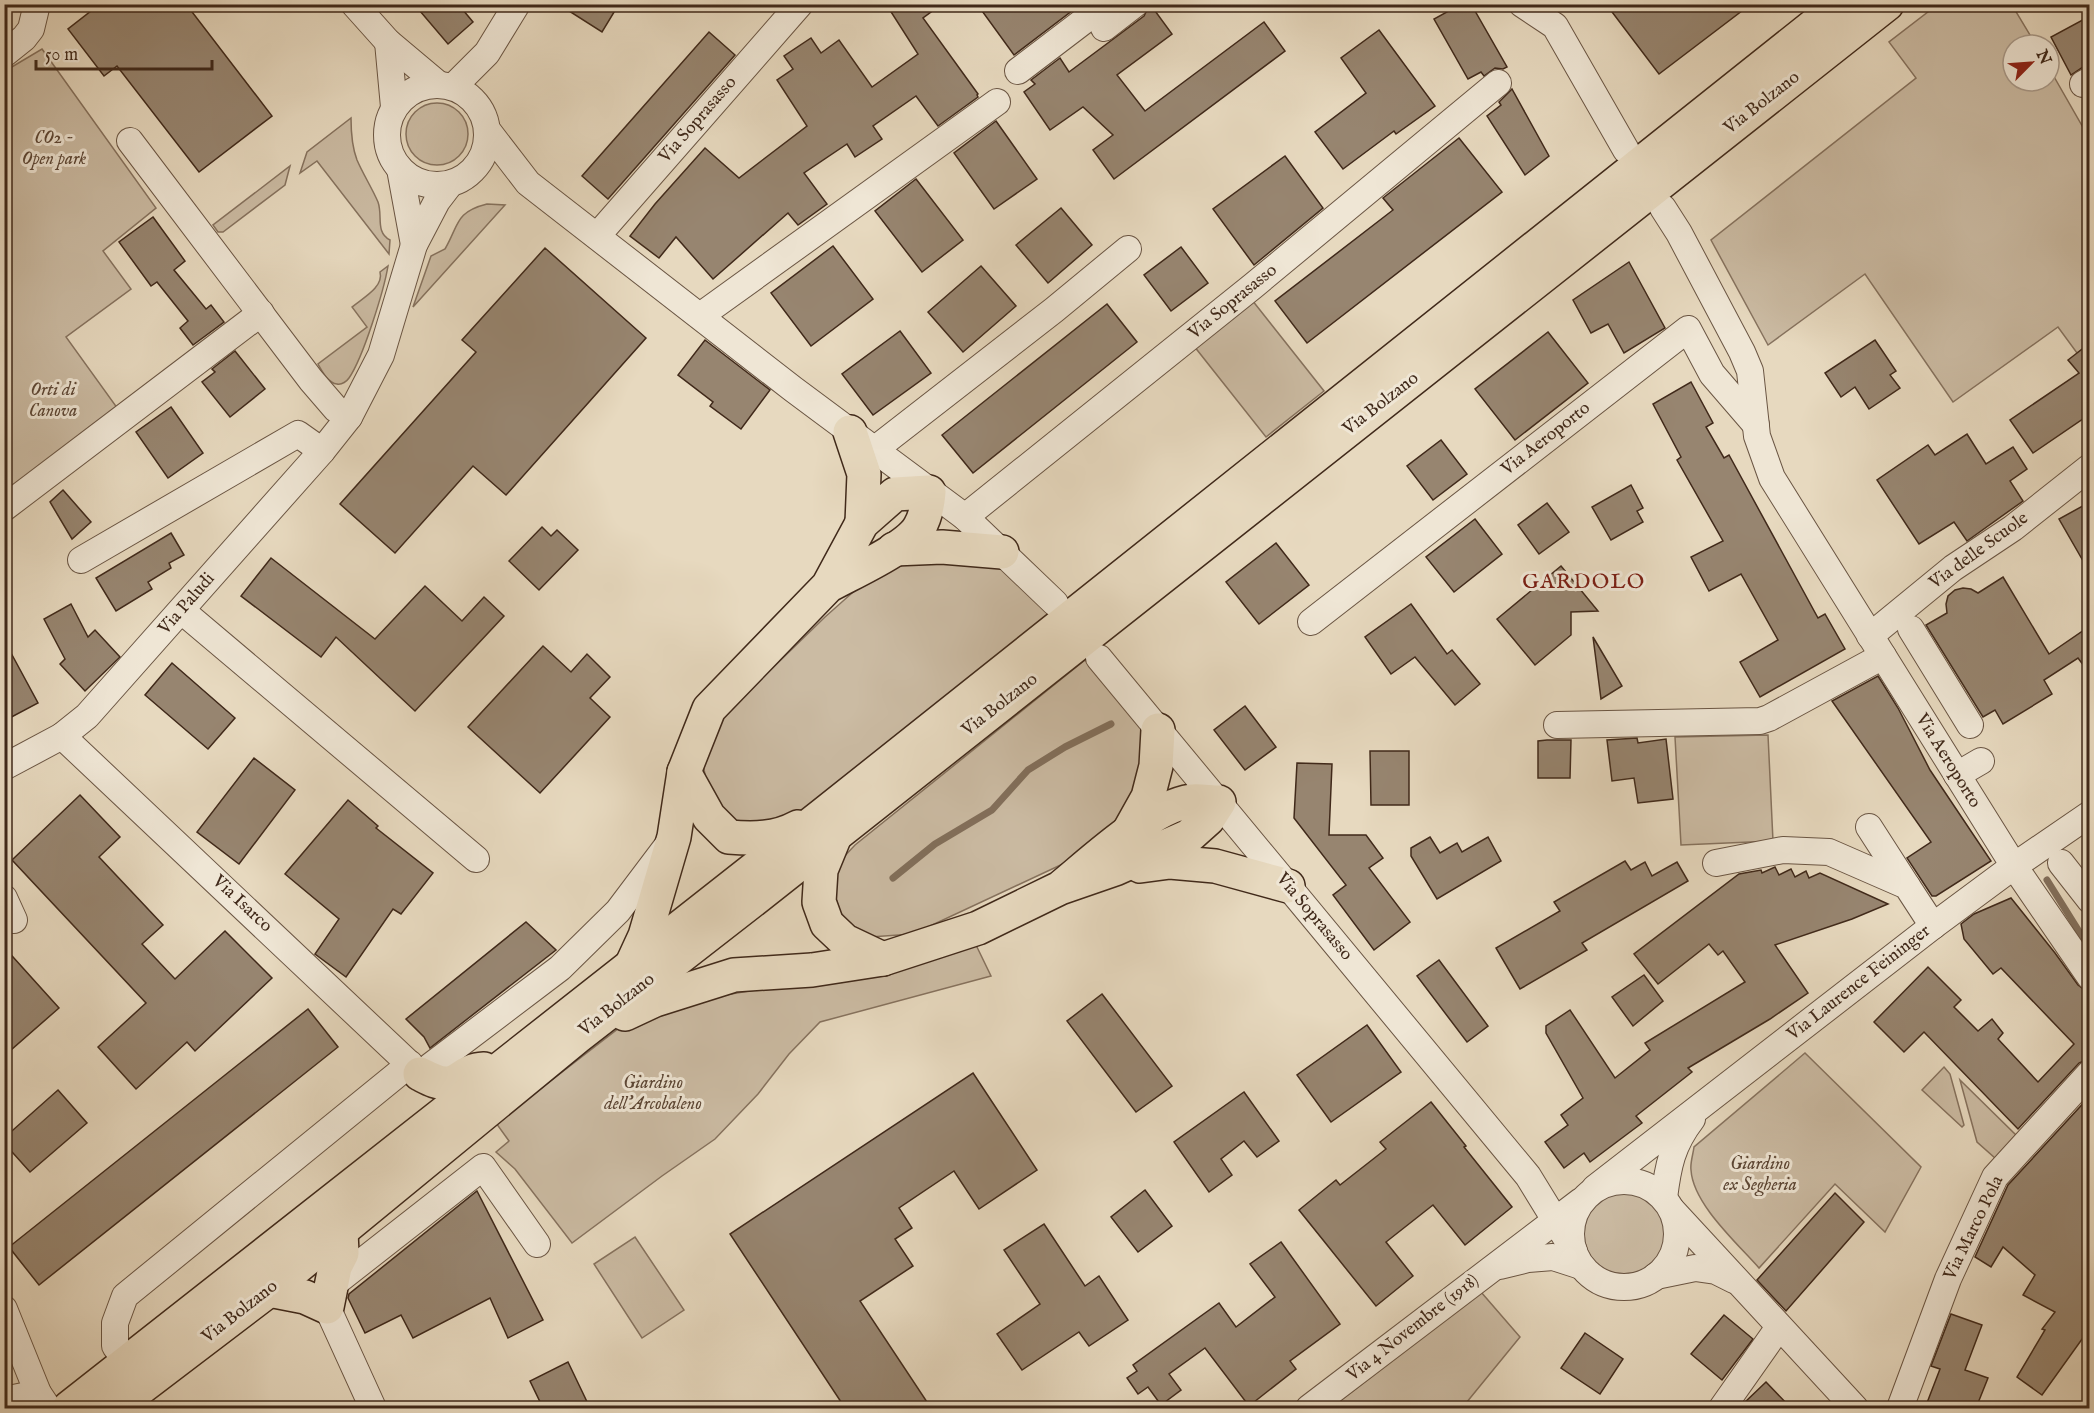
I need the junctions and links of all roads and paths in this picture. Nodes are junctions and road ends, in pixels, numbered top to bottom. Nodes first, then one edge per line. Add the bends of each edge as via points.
1 (37, 4) edge
2 (354, 4) edge
3 (517, 4) edge
4 (800, 4) edge
5 (1136, 4) edge
6 (1522, 4) edge
7 (1841, 4) edge
8 (1887, 4) edge
9 (1105, 16) edge
10 (388, 42) junction
11 (486, 53) junction
12 (4, 54) edge
13 (1018, 71) dead end
14 (1498, 83) dead end
15 (445, 85) junction
16 (997, 102) dead end
17 (478, 106) junction
18 (394, 107) junction
19 (488, 131) junction
20 (130, 141) dead end
21 (1626, 150) dead end
22 (400, 169) junction
23 (474, 170) junction
24 (528, 183) junction
25 (450, 184) junction
26 (1663, 208) dead end
27 (597, 236) junction
28 (414, 245) junction
29 (1128, 249) dead end
30 (261, 313) junction
31 (700, 316) junction
32 (349, 417) junction
33 (1756, 425) junction
34 (862, 441) junction
35 (322, 451) junction
36 (2090, 467) edge
37 (929, 492) junction
38 (4, 508) edge
39 (965, 517) junction
40 (862, 523) junction
41 (894, 549) junction
42 (1002, 552) junction
43 (81, 560) dead end
44 (828, 586) junction
45 (1055, 603) dead end
46 (182, 611) junction
47 (1311, 622) dead end
48 (1911, 630) dead end
49 (1876, 646) junction
50 (1099, 658) dead end
51 (1557, 725) dead end
52 (1970, 725) dead end
53 (1158, 730) junction
54 (62, 736) junction
55 (1981, 761) dead end
56 (4, 767) edge
57 (684, 772) junction
58 (1957, 775) junction
59 (1219, 802) junction
60 (2090, 814) edge
61 (829, 825) junction
62 (1869, 827) dead end
63 (1128, 833) junction
64 (674, 837) junction
65 (476, 859) dead end
66 (1716, 863) dead end
67 (2061, 863) dead end
68 (2014, 866) junction
69 (1115, 870) junction
70 (1288, 886) junction
71 (1907, 886) junction
72 (1060, 888) junction
73 (2090, 900) edge
74 (1933, 926) junction
75 (883, 959) junction
76 (633, 963) junction
77 (2090, 977) edge
78 (577, 1037) junction
79 (415, 1069) junction
80 (499, 1069) junction
81 (2090, 1072) edge
82 (1705, 1102) junction
83 (414, 1137) junction
84 (1528, 1176) junction
85 (1588, 1195) junction
86 (1668, 1204) junction
87 (1554, 1221) junction
88 (341, 1232) junction
89 (537, 1244) dead end
90 (1577, 1259) junction
91 (1489, 1269) junction
92 (1656, 1276) junction
93 (1742, 1286) junction
94 (269, 1290) junction
95 (329, 1296) junction
96 (4, 1309) edge
97 (1779, 1327) junction
98 (127, 1362) junction
99 (25, 1402) edge
100 (69, 1408) edge
101 (114, 1408) edge
102 (373, 1408) edge
103 (1309, 1408) edge
104 (1722, 1408) edge
105 (1855, 1408) edge
106 (1900, 1408) edge

1 - 12 street via 31,29
2 - 10 street
3 - 11 street
4 - 27 street, Via Soprasasso
5 - 9 street
6 - 21 street via 1555,26
7 - 61 main road, Via Bolzano
8 - 61 main road, Via Bolzano
9 - 13 street
10 - 15 street
10 - 18 street
11 - 15 street
11 - 17 street
14 - 39 street, Via Soprasasso
15 - 17 street via 467,94
15 - 18 street via 421,87 406,94
16 - 31 street
17 - 19 street
18 - 22 street via 386,139
19 - 23 street via 486,149
19 - 24 street
20 - 30 street
22 - 25 street via 423,183
22 - 28 street, Via Paludi
23 - 24 street
23 - 25 street
24 - 27 street
25 - 28 street, Via Paludi
26 - 33 street, Via Aeroporto via 1743,352 1750,371
27 - 31 street
28 - 32 street, Via Paludi via 381,355
29 - 34 street via 1054,310
30 - 32 street via 311,380 336,409
30 - 38 street
31 - 34 street
32 - 35 street, Via Paludi
33 - 47 street, Via Aeroporto via 1712,374 1688,329
33 - 49 street, Via Aeroporto via 1772,478
34 - 37 street
34 - 40 main road
35 - 43 street via 298,434
35 - 46 street, Via Paludi
36 - 49 street, Via delle Scuole via 2013,528 1953,568
37 - 39 street
37 - 40 main road via 895,495
37 - 41 main road via 927,512 918,530
39 - 42 street
40 - 44 main road
41 - 42 main road via 942,546
41 - 44 main road
42 - 45 street
44 - 57 main road via 709,709
46 - 54 street, Via Paludi via 87,716
46 - 65 street
48 - 52 street
49 - 51 street via 1760,721
49 - 58 street, Via Aeroporto
50 - 53 street, Via Soprasasso
53 - 59 street, Via Soprasasso
53 - 63 main road via 1156,766 1148,797
54 - 56 street, Via Paludi
54 - 79 street, Via Isarco
55 - 58 street
57 - 61 main road via 709,817 729,837 756,839
57 - 64 main road
58 - 68 street, Via Aeroporto
59 - 63 main road via 1190,801 1157,813
59 - 69 main road via 1189,836
59 - 70 street, Via Soprasasso
60 - 68 street, Via Laurence Feininger
61 - 75 main road via 819,902 827,924 845,940
61 - 76 main road, Via Bolzano
61 - 78 main road, Via Bolzano
62 - 71 street
63 - 72 main road
64 - 76 main road via 645,936
64 - 79 street via 618,911 560,968
66 - 71 street via 1784,850 1829,852
67 - 73 street
68 - 74 street, Via Laurence Feininger
68 - 77 street
69 - 70 main road via 1170,862 1215,866
69 - 72 main road
70 - 84 street, Via Soprasasso
71 - 74 street
72 - 75 main road via 978,928
74 - 82 street, Via Laurence Feininger
75 - 78 main road via 812,970 734,975 655,1000
76 - 80 main road, Via Bolzano
78 - 88 main road, Via Bolzano
79 - 80 main road via 439,1082 450,1083 471,1070
79 - 83 main road via 428,1091 413,1121
79 - 98 street via 125,1296 115,1323 115,1346
80 - 83 main road, Via Bolzano
81 - 106 street, Via Marco Pola via 1995,1177 1948,1279
82 - 85 street, Via Laurence Feininger
82 - 86 street, Via Laurence Feininger via 1674,1148 1668,1165
83 - 98 main road, Via Bolzano
84 - 85 street, Via Soprasasso via 1552,1190
84 - 87 street, Via Soprasasso
85 - 86 street via 1607,1183 1625,1180 1650,1187
85 - 87 street, Via 4 Novembre (1918)
85 - 90 street via 1571,1226
86 - 92 street via 1676,1222 1677,1240 1673,1255
86 - 93 street
87 - 90 street, Via Soprasasso
87 - 91 street, Via 4 Novembre (1918)
88 - 94 main road, Via Bolzano
88 - 95 main road via 342,1253
89 - 95 street via 483,1167
90 - 91 street, Via 4 Novembre (1918) via 1528,1259
90 - 92 street via 1592,1277 1607,1285 1627,1287
91 - 103 street, Via 4 Novembre (1918)
92 - 93 street via 1709,1270
93 - 97 street
94 - 95 main road via 306,1297
94 - 101 main road, Via Bolzano
95 - 102 street
96 - 99 street
97 - 104 street
97 - 105 street
98 - 100 main road, Via Bolzano

